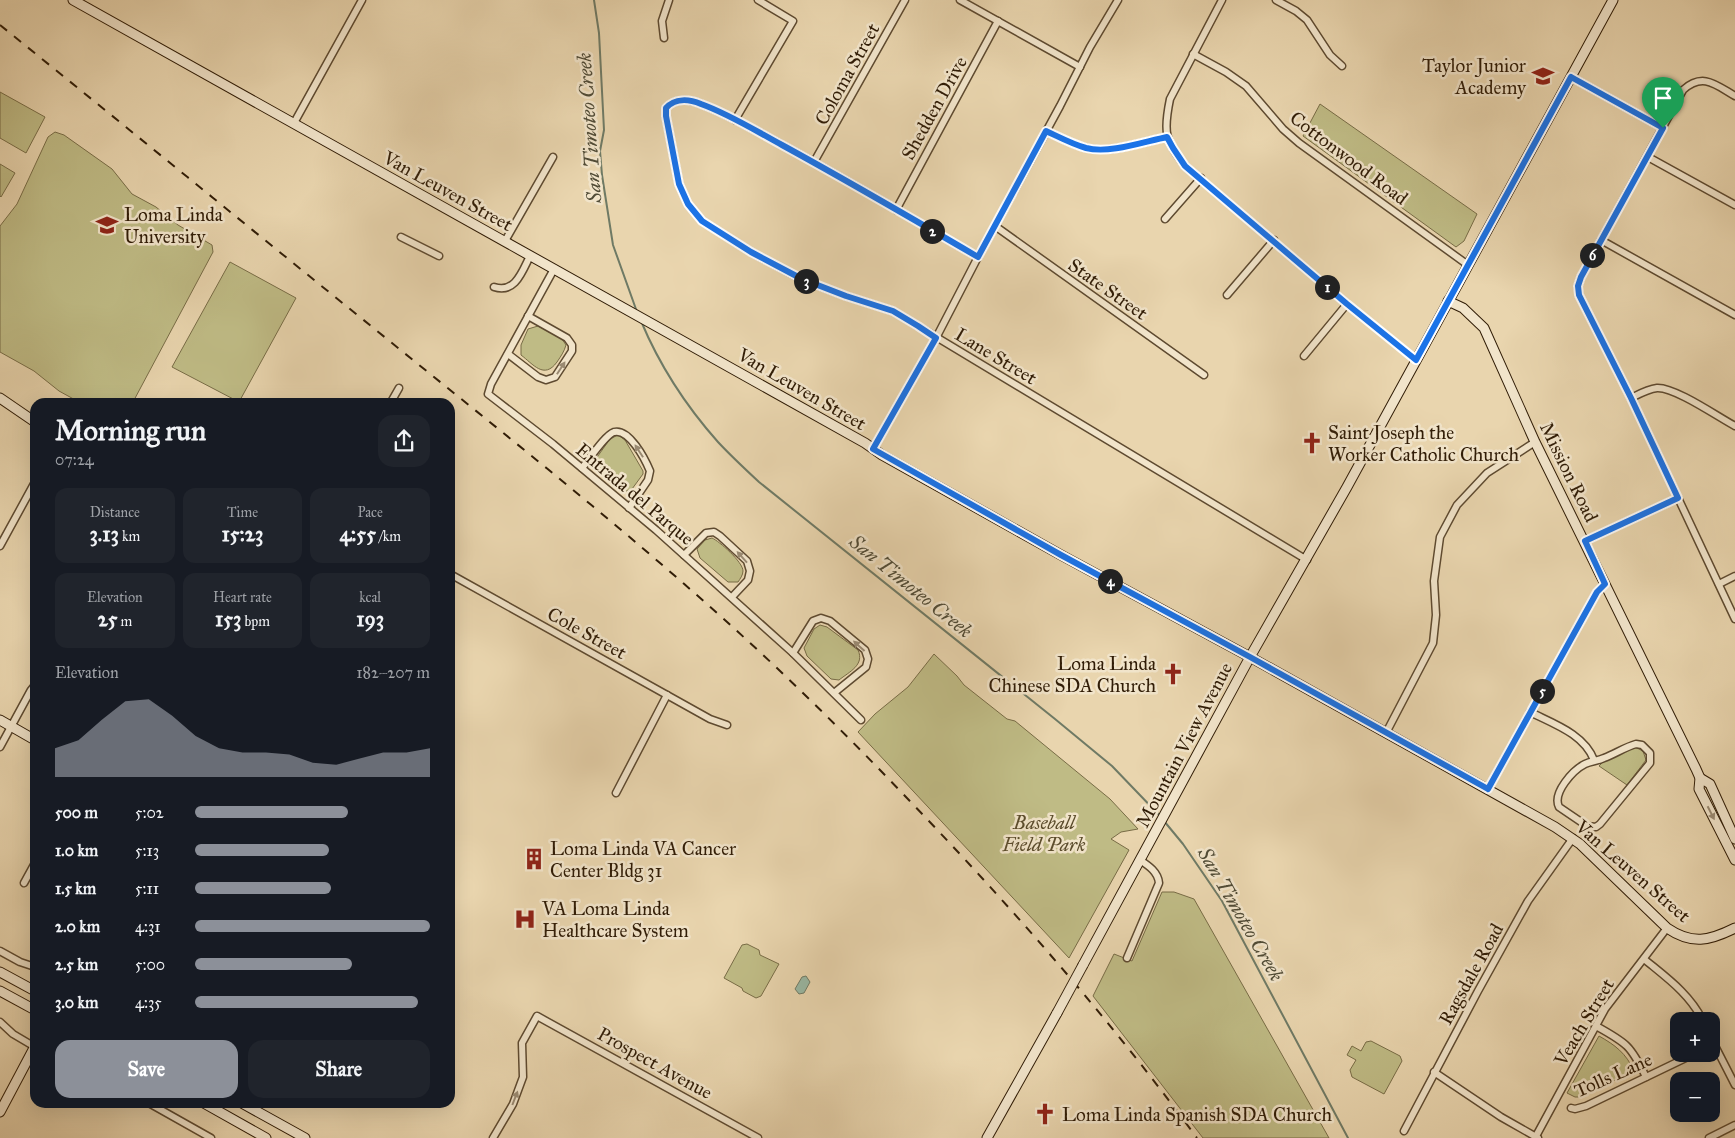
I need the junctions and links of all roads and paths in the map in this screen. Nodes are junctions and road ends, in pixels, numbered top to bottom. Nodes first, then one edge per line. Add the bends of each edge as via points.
1 (73, 0) edge
2 (362, 0) edge
3 (669, 0) edge
4 (758, 0) edge
5 (905, 0) edge
6 (960, 0) edge
7 (1118, 0) edge
8 (1222, 0) edge
9 (1276, 0) edge
10 (1613, 0) edge
11 (998, 21) junction
12 (664, 38) dead end
13 (1193, 54) junction
14 (1342, 66) dead end
15 (1080, 67) junction
16 (1571, 77) junction
17 (1735, 96) edge
18 (735, 120) junction
19 (294, 123) junction
20 (1663, 128) junction
21 (1046, 131) junction
22 (1167, 137) junction
23 (553, 157) dead end
24 (1648, 157) junction
25 (814, 162) junction
26 (1201, 178) junction
27 (1735, 205) edge
28 (896, 210) junction
29 (1166, 219) dead end
30 (995, 226) junction
31 (401, 236) dead end
32 (1274, 240) junction
33 (1601, 240) junction
34 (505, 241) junction
35 (439, 256) dead end
36 (530, 256) junction
37 (978, 257) junction
38 (1468, 265) junction
39 (554, 269) junction
40 (494, 287) dead end
41 (1227, 294) dead end
42 (1448, 301) junction
43 (1347, 304) junction
44 (1735, 315) edge
45 (528, 316) junction
46 (936, 338) junction
47 (508, 354) junction
48 (1304, 356) dead end
49 (1416, 360) junction
50 (1204, 375) dead end
51 (399, 388) dead end
52 (0, 398) edge
53 (393, 398) edge
54 (1631, 398) junction
55 (30, 419) edge
56 (1735, 426) edge
57 (1535, 442) junction
58 (873, 449) junction
59 (582, 468) junction
60 (30, 491) edge
61 (1678, 498) junction
62 (629, 508) junction
63 (1585, 541) junction
64 (0, 546) edge
65 (684, 555) junction
66 (1307, 560) junction
67 (1735, 576) edge
68 (455, 577) edge
69 (1605, 584) junction
70 (1719, 584) junction
71 (732, 597) junction
72 (1735, 619) edge
73 (793, 652) junction
74 (1250, 657) junction
75 (30, 692) edge
76 (834, 693) junction
77 (667, 695) junction
78 (1530, 712) junction
79 (0, 720) edge
80 (861, 720) dead end
81 (727, 725) dead end
82 (11, 727) junction
83 (1386, 733) junction
84 (30, 737) edge
85 (0, 747) edge
86 (1594, 760) junction
87 (1700, 778) junction
88 (1488, 789) junction
89 (616, 793) dead end
90 (1573, 838) junction
91 (1735, 839) edge
92 (1140, 860) junction
93 (1735, 860) edge
94 (30, 873) edge
95 (24, 884) dead end
96 (1667, 928) junction
97 (1735, 928) edge
98 (0, 951) edge
99 (1127, 958) dead end
100 (1644, 959) junction
101 (30, 965) edge
102 (0, 972) edge
103 (30, 987) edge
104 (0, 991) edge
105 (30, 1007) edge
106 (1698, 1012) edge
107 (0, 1022) edge
108 (1596, 1026) junction
109 (30, 1044) edge
110 (30, 1056) edge
111 (1720, 1058) edge
112 (1677, 1062) edge
113 (1434, 1072) junction
114 (1646, 1077) junction
115 (1735, 1085) edge
116 (158, 1108) edge
117 (213, 1108) edge
118 (251, 1108) edge
119 (1571, 1108) dead end
120 (0, 1112) edge
121 (1735, 1125) edge
122 (1404, 1131) dead end
123 (211, 1138) edge
124 (266, 1138) edge
125 (305, 1138) edge
126 (493, 1138) edge
127 (758, 1138) edge
128 (987, 1138) edge
129 (1536, 1138) edge
130 (1709, 1138) edge

1 - 19 street, Van Leuven Street
2 - 19 street
3 - 12 street via 662,21
4 - 18 street via 793,20
5 - 25 street, Coloma Street
6 - 11 street
7 - 15 street
8 - 13 street
9 - 14 street via 1307,20 1330,55
10 - 16 street, Mountain View Avenue
11 - 15 street
11 - 28 street, Shedden Drive
13 - 22 street via 1170,99
13 - 38 street, Cottonwood Road via 1246,86 1283,130 1299,143
15 - 21 street
16 - 20 street
16 - 38 street, Mountain View Avenue
17 - 20 street via 1702,80 1689,85
18 - 25 street
18 - 46 street, Lane Street via 700,103 676,100 666,108 679,184 688,204 702,221 802,279 893,311
19 - 34 street, Van Leuven Street
20 - 24 street
21 - 22 street via 1087,148 1105,150
21 - 30 street
22 - 26 street via 1185,166
23 - 34 street
24 - 27 street
24 - 33 street
25 - 28 street
26 - 29 street
26 - 32 street
28 - 37 street
30 - 37 street
30 - 50 street, State Street
31 - 35 street
32 - 41 street
32 - 43 street
33 - 44 street
33 - 54 street via 1581,277 1578,291
34 - 36 street, Van Leuven Street
36 - 39 street, Van Leuven Street
36 - 40 street via 510,287
37 - 46 street
38 - 42 street, Mountain View Avenue
39 - 45 street, Entrada del Parque
39 - 58 street, Van Leuven Street
42 - 49 street, Mountain View Avenue
42 - 57 street, Mission Road via 1463,308 1484,328
43 - 48 street
43 - 49 street
45 - 47 street, Entrada del Parque
47 -> 45 street via 546,380 555,377 572,351 567,338
46 - 58 street
46 - 66 street, Lane Street
47 - 59 street, Entrada del Parque via 488,394
49 - 66 street, Mountain View Avenue
51 - 53 street
52 - 55 street
54 - 56 street via 1656,388 1668,390
54 - 61 street
57 - 63 street, Mission Road
57 - 83 street via 1487,473 1457,506 1440,537 1434,581 1436,615 1433,643
58 - 74 street, Van Leuven Street
59 - 62 street, Entrada del Parque
62 -> 59 street via 648,480 650,471 628,435 613,432
60 - 64 street
61 - 63 street
61 - 70 street
62 - 65 street, Entrada del Parque
63 - 69 street, Mission Road
65 - 71 street, Entrada del Parque
71 -> 65 street via 748,580 750,570 747,561 720,536 714,532 706,533
66 - 74 street, Mountain View Avenue
67 - 70 street
68 - 77 street, Cole Street
69 - 78 street via 1597,592
69 - 87 street, Mission Road
70 - 72 street
71 - 73 street, Entrada del Parque
73 - 76 street, Entrada del Parque
76 -> 73 street via 866,667 865,650 830,621 821,618 814,621
74 - 83 street, Van Leuven Street
74 - 92 street, Mountain View Avenue
75 - 82 street
76 - 80 street, Entrada del Parque
77 - 81 street, Cole Street
77 - 89 street
78 - 86 street via 1576,737
78 - 88 street
79 - 82 street
82 - 84 street
82 - 85 street
83 - 88 street, Van Leuven Street
86 - 86 street via 1570,776 1557,804 1563,811 1592,827 1600,824 1613,810 1645,771 1651,757 1646,748 1636,744
87 - 91 street, Mission Road via 1710,784
87 -> 93 street, Mission Road via 1699,789
88 - 90 street, Van Leuven Street
90 - 96 street, Van Leuven Street
90 - 113 street, Ragsdale Road via 1528,901
92 - 99 street via 1158,876 1159,883
92 - 128 street, Mountain View Avenue, bridge
94 - 95 street
96 - 97 street, Van Leuven Street via 1688,938 1702,940
96 - 100 street, Veach Street
98 - 101 street
100 - 106 street via 1686,994
100 - 108 street, Veach Street via 1605,1009
102 - 103 street
104 - 105 street
107 - 109 street via 12,1034
108 - 114 street via 1629,1046
108 - 129 street, Veach Street
110 - 120 street
111 - 115 street
112 - 114 street, Tolls Lane
113 - 122 street, Ragsdale Road
113 - 129 street
114 - 119 street, Tolls Lane via 1586,1106
116 - 123 street
117 - 124 street
118 - 125 street
121 - 130 street
126 -> 127 street, Prospect Avenue via 513,1104 523,1077 522,1043 537,1016

